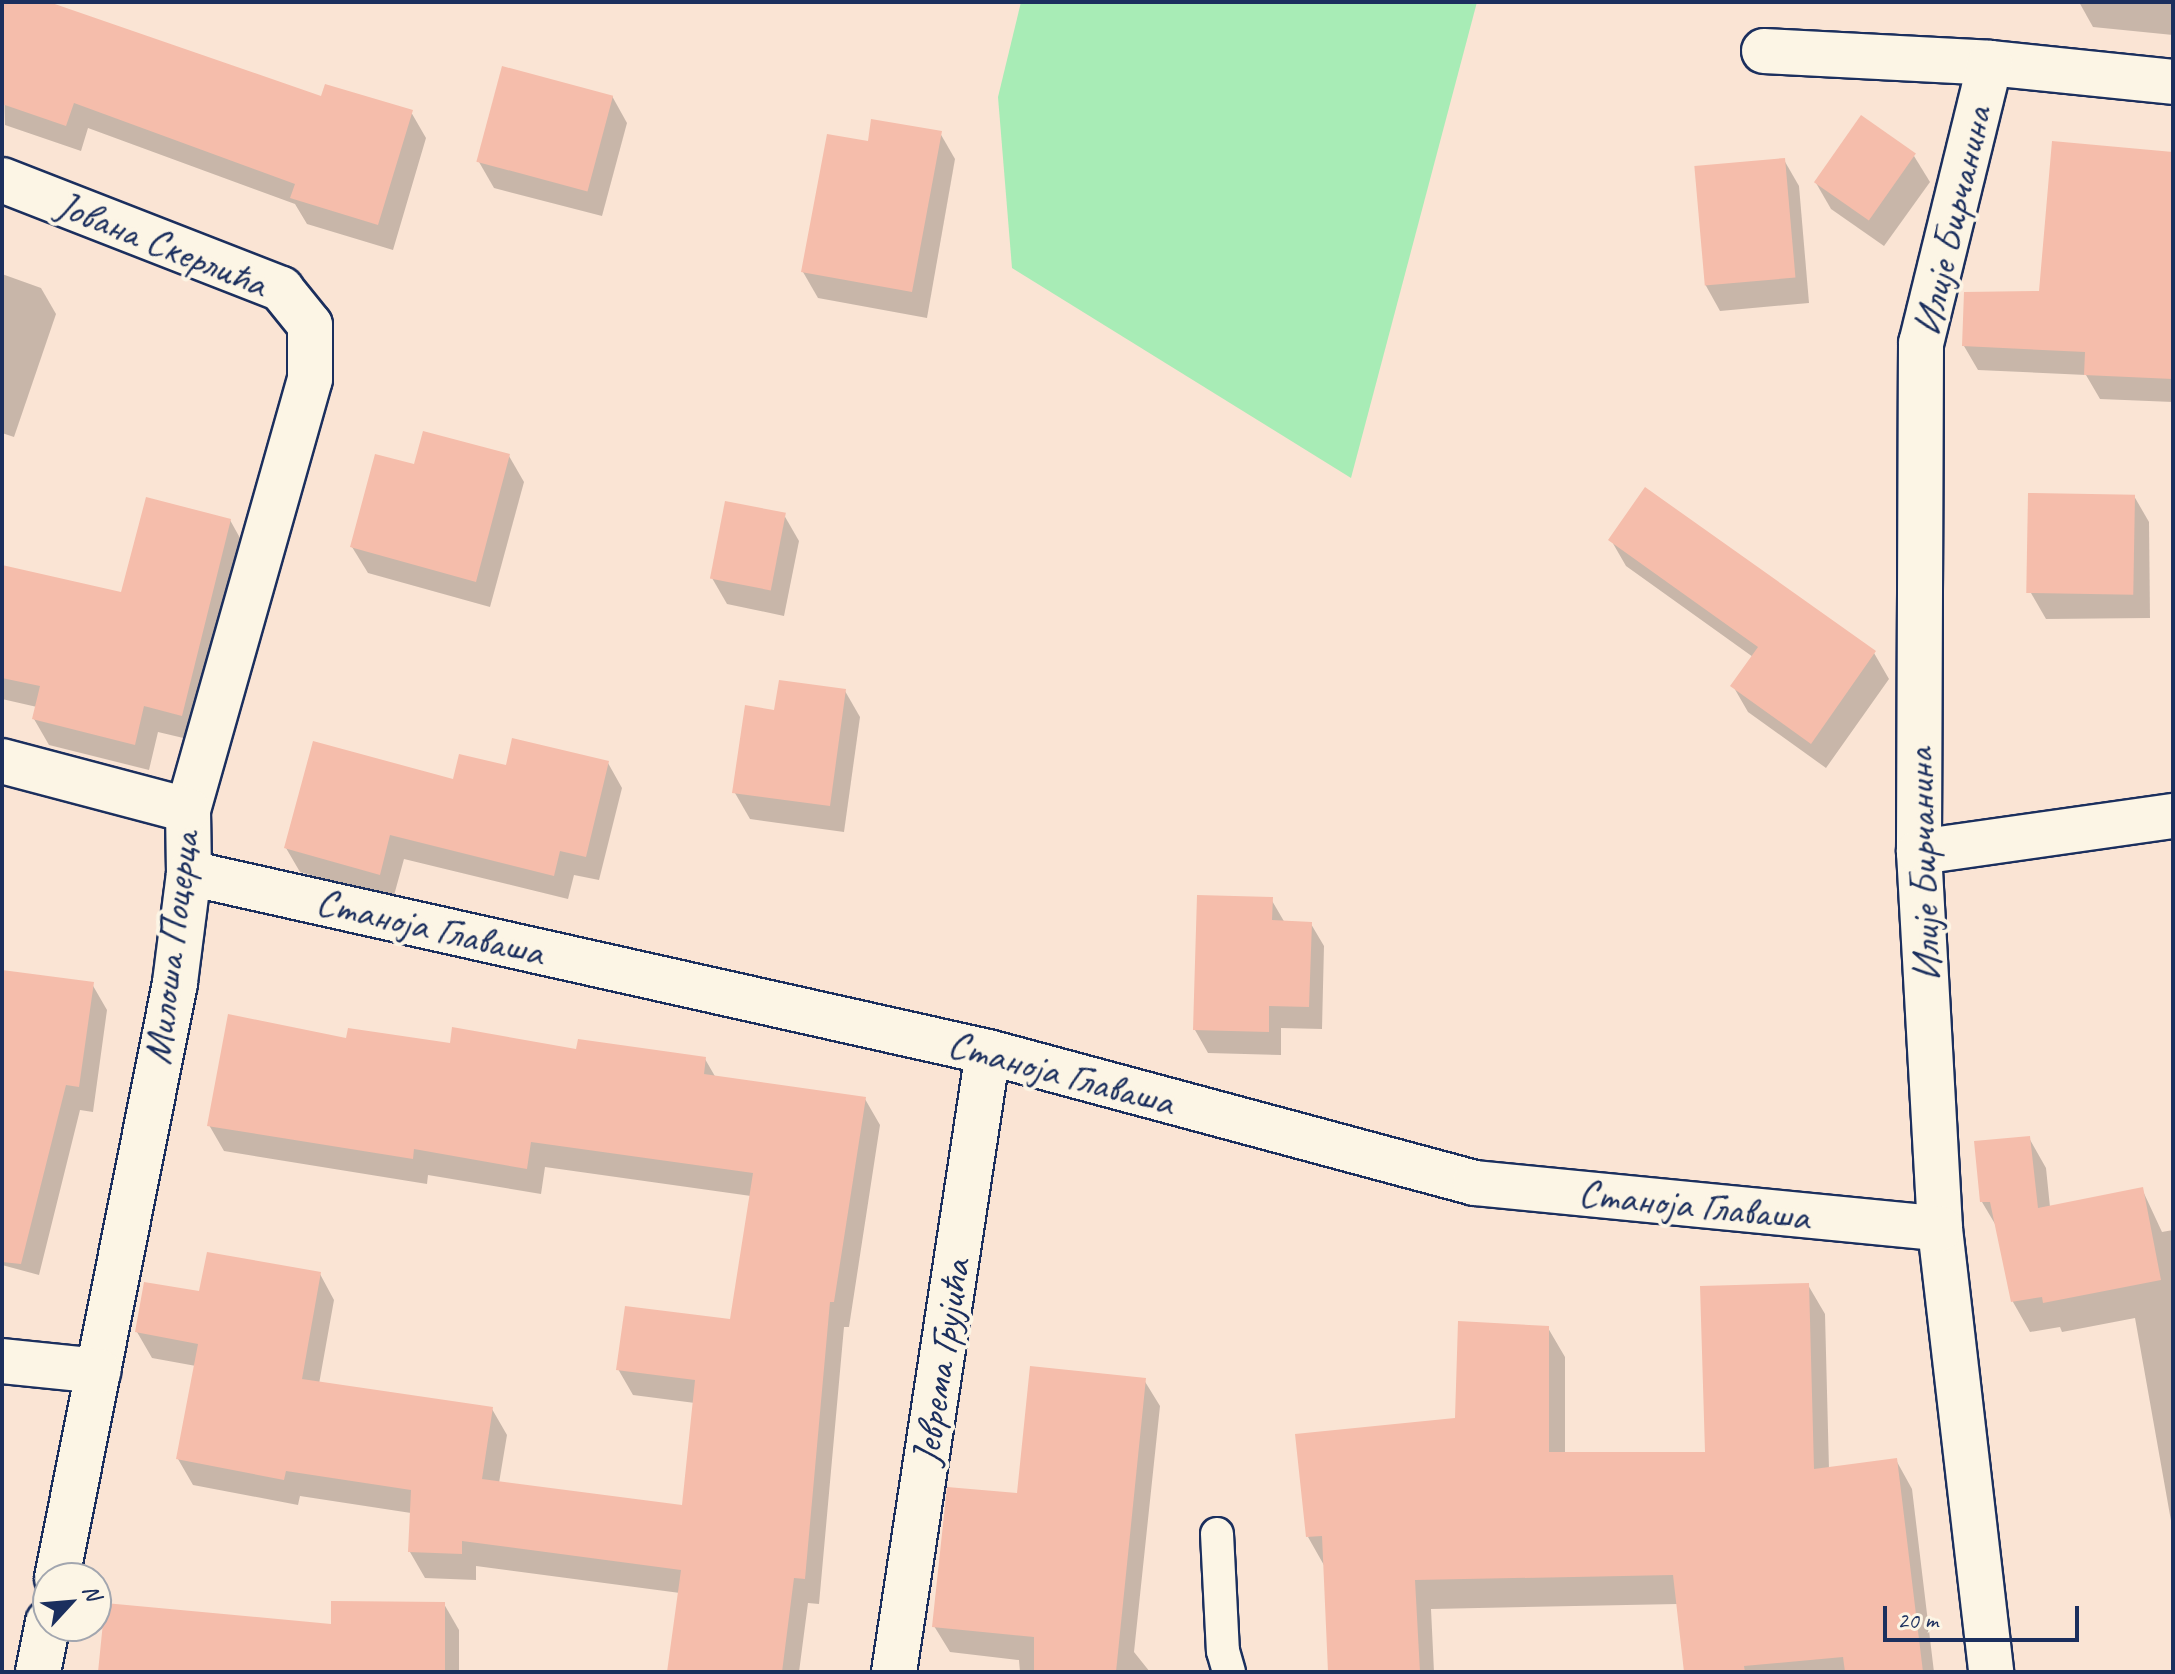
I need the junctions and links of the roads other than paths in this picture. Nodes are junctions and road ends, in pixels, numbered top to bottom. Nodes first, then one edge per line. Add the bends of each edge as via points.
1 (1764, 51) dead end
2 (1990, 63) junction
3 (2173, 82) edge
4 (2, 180) edge
5 (310, 325) joint
6 (2, 761) edge
7 (188, 810) junction
8 (2173, 816) edge
9 (1919, 852) junction
10 (189, 873) junction
11 (988, 1052) junction
12 (1940, 1229) junction
13 (2, 1361) edge
14 (98, 1371) junction
15 (1217, 1534) dead end
16 (60, 1562) edge
17 (44, 1642) edge
18 (38, 1672) edge
19 (894, 1672) edge
20 (1229, 1672) edge
21 (1991, 1672) edge

1 - 2 street
2 - 3 street
2 - 9 street, Илије Бирчанина via 1921,343
4 - 5 street, Јована Скерлића via 281,289
5 - 7 street, Милоша Поцерца via 310,379
6 - 7 street
7 - 10 street, Милоша Поцерца
8 - 9 street
9 - 12 street, Илије Бирчанина
10 - 11 street, Станоја Главаша
10 - 14 street, Милоша Поцерца via 175,983
11 - 12 street, Станоја Главаша via 1475,1183
11 - 19 street, Јеврема Грујића
12 - 21 street, Илије Бирчанина
13 - 14 street
14 - 16 street, Милоша Поцерца
15 - 20 lane via 1223,1651
17 - 18 street

